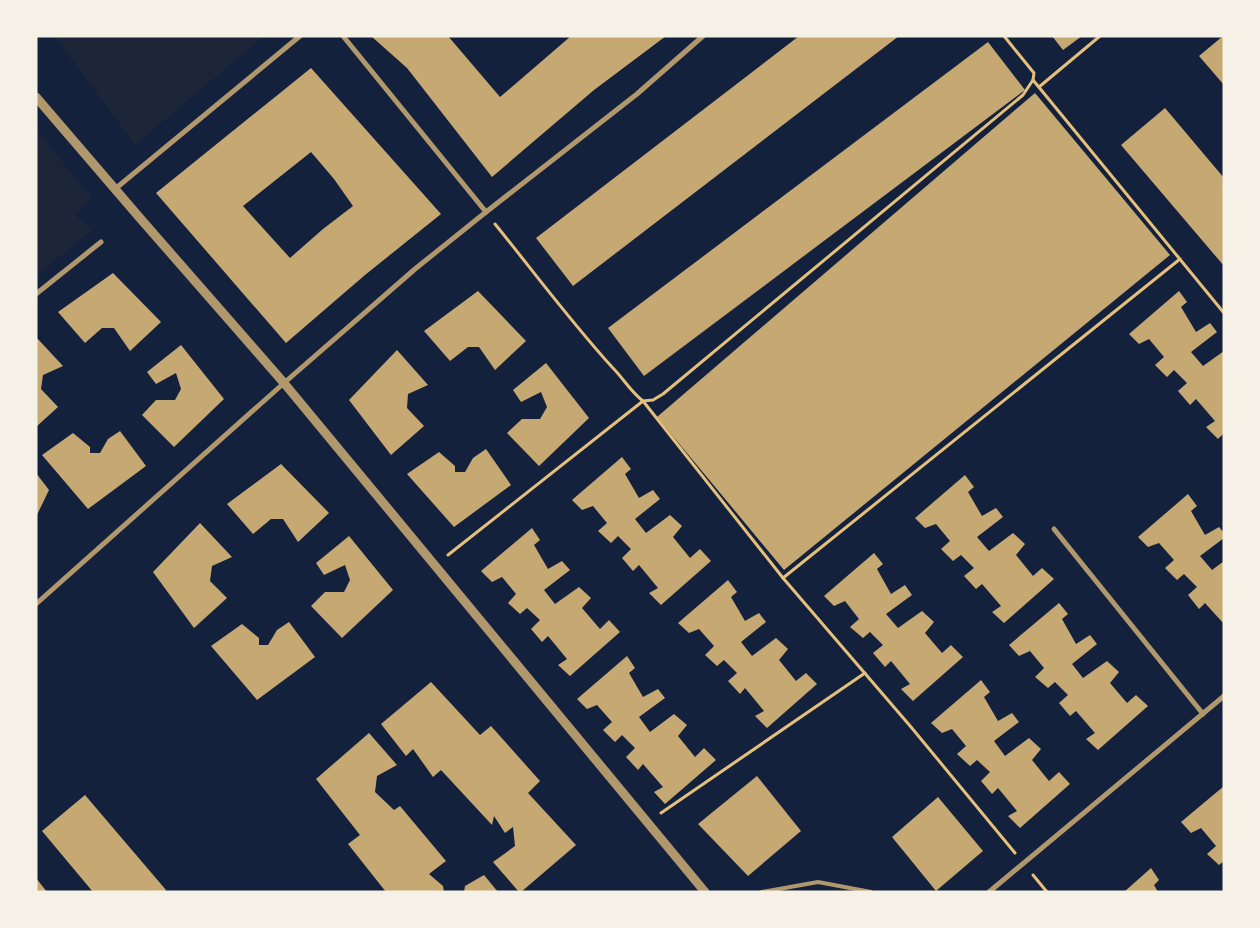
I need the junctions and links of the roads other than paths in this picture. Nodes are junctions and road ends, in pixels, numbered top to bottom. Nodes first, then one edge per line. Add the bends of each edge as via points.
1 (300, 36) edge
2 (342, 36) edge
3 (703, 36) edge
4 (36, 97) edge
5 (115, 189) junction
6 (486, 212) junction
7 (101, 242) dead end
8 (36, 294) edge
9 (284, 383) junction
10 (1054, 529) dead end
11 (36, 604) edge
12 (1224, 696) edge
13 (1202, 714) junction
14 (705, 892) edge
15 (762, 892) edge
16 (871, 892) edge
17 (988, 892) edge

1 - 5 street
2 - 6 street
3 - 6 street via 637,94
4 - 5 street
5 - 9 street
6 - 9 street
7 - 8 street
9 - 11 street
9 - 14 street
10 - 13 street
12 - 13 street
13 - 17 street
15 - 16 lane via 818,882

